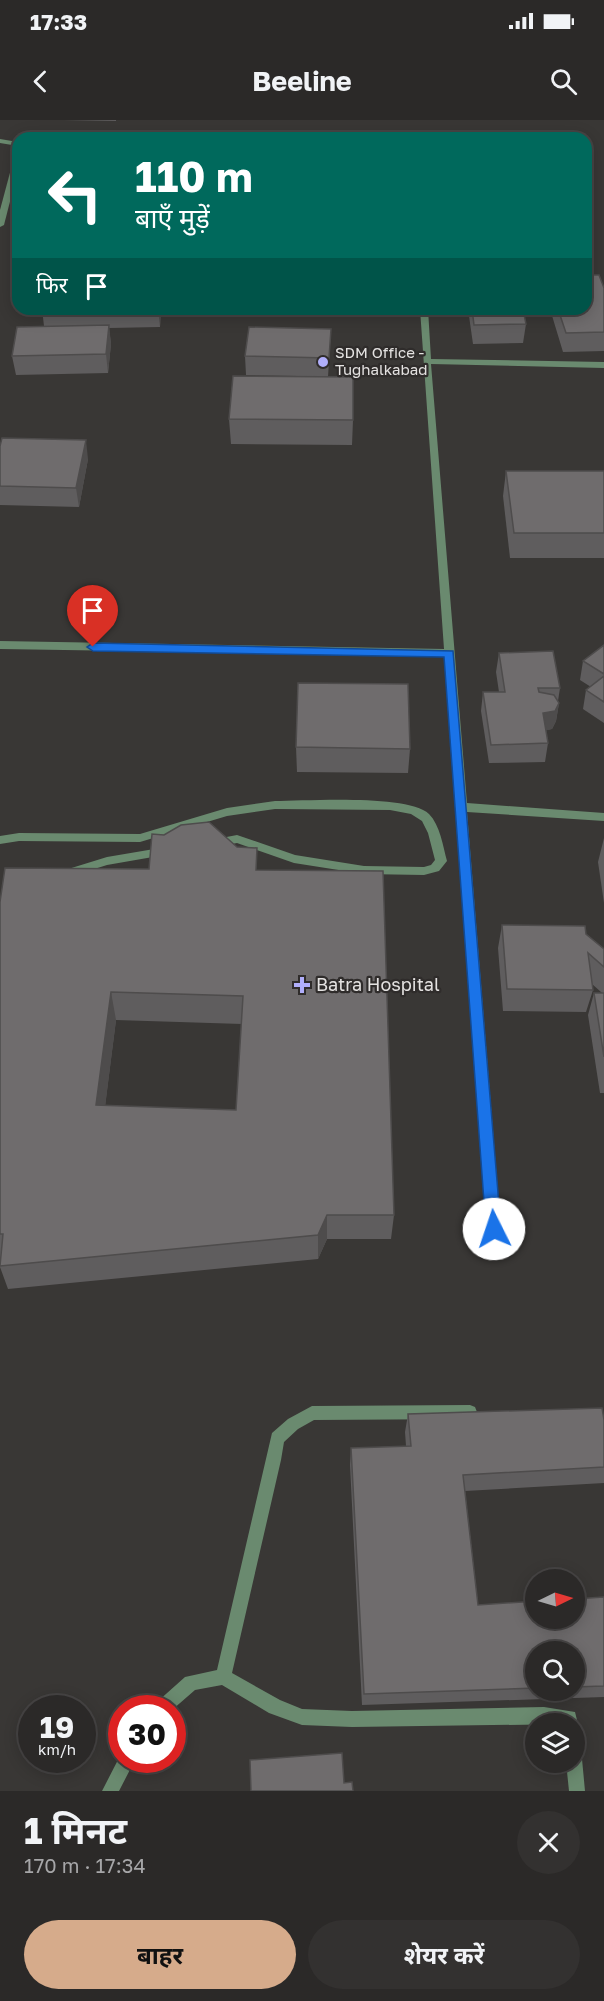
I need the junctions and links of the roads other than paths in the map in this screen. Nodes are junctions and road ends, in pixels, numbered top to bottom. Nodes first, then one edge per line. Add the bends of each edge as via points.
1 (12, 179) edge
2 (0, 225) edge
3 (424, 315) edge
4 (426, 361) junction
5 (604, 365) edge
6 (0, 645) edge
7 (449, 653) junction
8 (461, 807) junction
9 (604, 817) edge
10 (0, 840) edge
11 (201, 845) edge
12 (178, 849) edge
13 (54, 879) edge
14 (494, 1229) dead end
15 (487, 1412) edge
16 (223, 1677) junction
17 (178, 1695) edge
18 (525, 1715) edge
19 (120, 1773) edge
20 (575, 1773) edge
21 (110, 1791) edge
22 (577, 1791) edge

1 - 2 street
3 - 4 street
4 - 5 street
4 - 7 street
6 - 7 street
7 - 8 street
8 - 9 street
8 - 14 street
10 - 11 street via 140,838 227,812 275,805 390,806 414,810 426,818 441,861 424,871 364,870 294,859 237,839
12 - 13 street via 107,861
15 - 16 street via 312,1413 277,1438
16 - 17 street via 191,1683
16 - 18 street via 275,1707 302,1717
19 - 21 street
20 - 22 street

